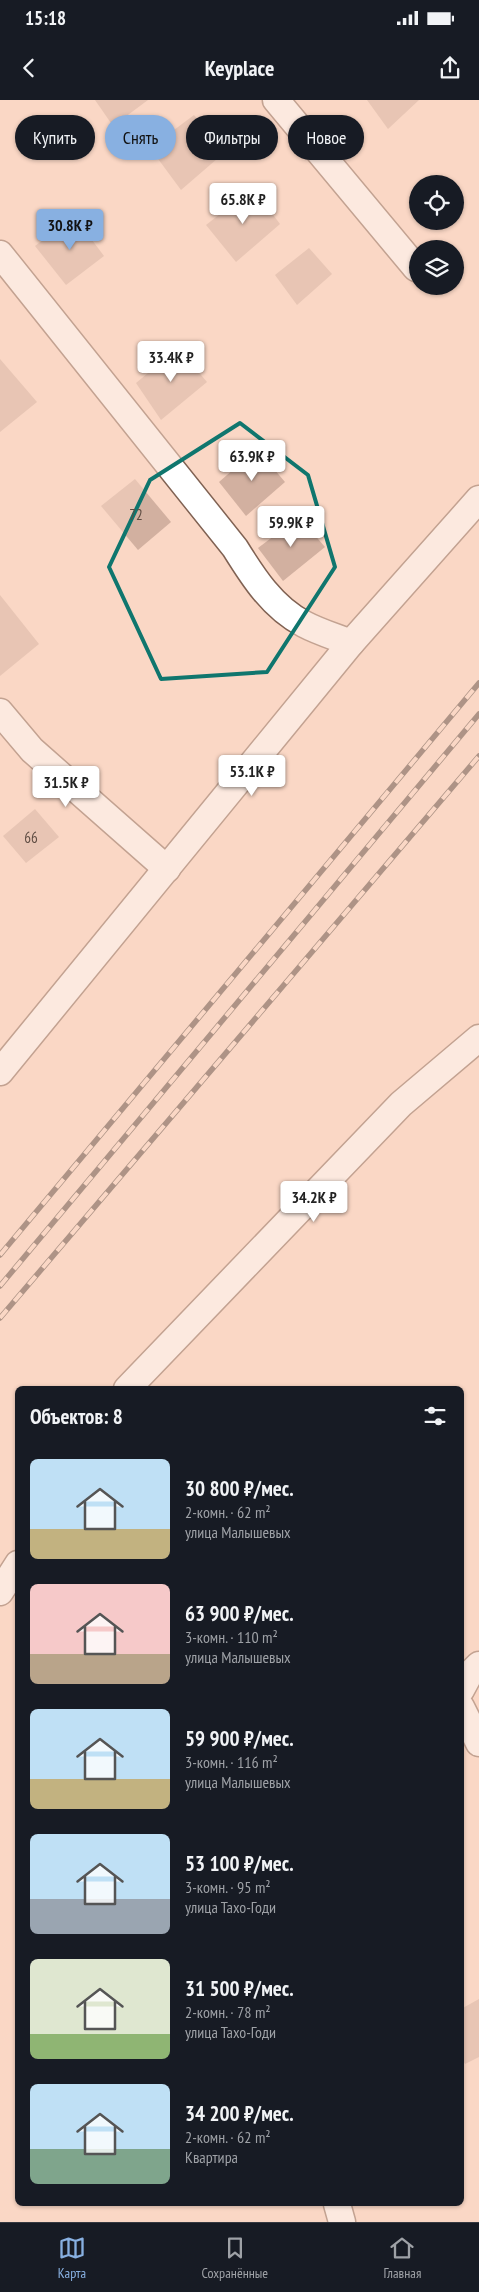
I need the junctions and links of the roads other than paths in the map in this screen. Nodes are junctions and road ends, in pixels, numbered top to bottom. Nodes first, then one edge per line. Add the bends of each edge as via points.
1 (276, 100) edge
2 (0, 254) edge
3 (409, 260) edge
4 (479, 499) edge
5 (351, 643) junction
6 (0, 712) edge
7 (167, 869) junction
8 (479, 1038) edge
9 (0, 1072) edge
10 (130, 1386) edge
11 (15, 1569) edge
12 (0, 1592) edge
13 (479, 1665) edge
14 (464, 1684) edge
15 (464, 1713) edge
16 (479, 1743) edge
17 (338, 2206) edge
18 (342, 2222) edge

1 - 3 street
2 - 5 street via 276,604 304,624
4 - 5 street
5 - 7 street
6 - 7 street via 32,750
7 - 9 street
8 - 10 street via 401,1104
11 - 12 street
13 - 14 street
15 - 16 street
17 - 18 street

